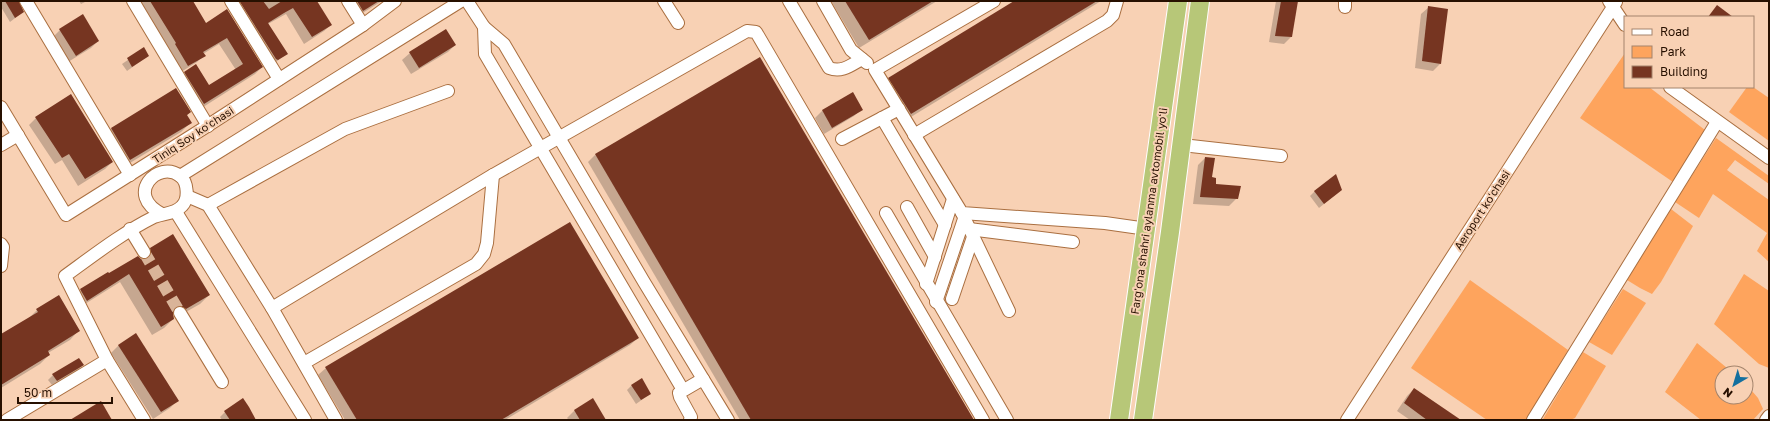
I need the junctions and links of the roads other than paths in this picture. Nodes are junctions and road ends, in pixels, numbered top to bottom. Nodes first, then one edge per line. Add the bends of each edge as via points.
1 (26, 1) edge
2 (133, 1) edge
3 (231, 1) edge
4 (348, 1) edge
5 (395, 1) edge
6 (462, 1) edge
7 (467, 1) edge
8 (664, 1) edge
9 (789, 1) edge
10 (823, 1) edge
11 (994, 1) edge
12 (1117, 1) edge
13 (1178, 1) edge
14 (1200, 1) edge
15 (1613, 3) edge
16 (678, 23) dead end
17 (1624, 23) edge
18 (363, 25) junction
19 (484, 27) junction
20 (862, 59) junction
21 (875, 70) junction
22 (279, 79) junction
23 (1671, 88) edge
24 (448, 91) dead end
25 (1, 107) edge
26 (899, 110) junction
27 (882, 118) junction
28 (1717, 122) junction
29 (208, 126) junction
30 (18, 135) junction
31 (914, 135) junction
32 (559, 138) junction
33 (842, 139) dead end
34 (1, 145) edge
35 (1182, 145) junction
36 (540, 148) junction
37 (1281, 156) dead end
38 (1769, 158) edge
39 (130, 175) junction
40 (493, 175) junction
41 (180, 176) junction
42 (187, 196) junction
43 (953, 199) junction
44 (208, 205) junction
45 (907, 207) dead end
46 (176, 212) junction
47 (886, 213) dead end
48 (162, 214) junction
49 (967, 224) junction
50 (945, 225) junction
51 (130, 229) junction
52 (1147, 229) junction
53 (1073, 242) dead end
54 (1, 244) edge
55 (144, 252) tunnel mouth
56 (935, 257) junction
57 (1, 266) edge
58 (644, 282) junction
59 (926, 284) junction
60 (626, 294) junction
61 (952, 299) dead end
62 (936, 302) junction
63 (272, 308) junction
64 (1009, 311) dead end
65 (180, 313) tunnel mouth
66 (107, 360) junction
67 (304, 363) junction
68 (702, 379) junction
69 (222, 382) dead end
70 (683, 390) junction
71 (1769, 416) edge
72 (7, 420) edge
73 (144, 420) edge
74 (305, 420) edge
75 (336, 420) edge
76 (690, 420) edge
77 (728, 420) edge
78 (983, 420) edge
79 (1007, 420) edge
80 (1119, 420) edge
81 (1143, 420) edge
82 (1347, 420) edge
83 (1534, 420) edge
84 (1766, 420) edge

1 - 39 street
2 - 29 street
3 - 22 street
4 - 18 street
5 - 18 street, Tiniq Soy koʻchasi
6 - 41 street
7 - 19 street
8 - 16 street
9 - 20 street via 829,68 842,70
10 - 20 street via 851,50
11 - 21 street
12 - 31 street via 1114,15 1108,21
13 - 52 highway, Fargʻona shahri aylanma avtomobil yoʻli
14 - 35 highway, Fargʻona shahri aylanma avtomobil yoʻli
15 - 17 street
15 - 82 street, Aeroport koʻchasi
18 - 22 street, Tiniq Soy koʻchasi
19 - 32 street via 504,44
19 - 36 street via 485,54
20 - 21 street
21 - 26 street
22 - 29 street, Tiniq Soy koʻchasi
23 - 28 street
24 - 44 street via 345,129
25 - 30 street, Tiniq Soy koʻchasi
26 - 27 street
26 - 31 street
27 - 33 street
27 - 50 street
28 - 38 street
28 - 83 street
29 - 39 street, Tiniq Soy koʻchasi
30 - 34 street
30 - 39 street, Tiniq Soy koʻchasi via 66,215
31 - 43 street
32 - 36 street
32 - 58 street
32 - 78 street via 747,31 756,32
35 - 37 street
35 - 81 highway, Fargʻona shahri aylanma avtomobil yoʻli
36 - 40 street
36 - 60 street
40 - 63 street
40 - 67 street via 487,243 484,254 476,264
41 - 42 street via 186,185
41 - 48 street via 169,172 158,173 149,180 145,189 146,200 152,209
42 - 44 street
42 - 46 street
43 - 49 street
43 - 50 street
44 - 63 street
45 - 56 street
46 - 48 street
46 - 74 street
47 - 59 street
48 - 51 street
49 - 52 street via 1106,223
49 - 53 street
49 - 61 street
49 - 62 street
49 - 64 street
50 - 56 street
51 - 55 street
51 - 66 street via 65,276
52 - 80 highway, Fargʻona shahri aylanma avtomobil yoʻli
54 - 57 street
56 - 59 street
58 - 60 street
58 - 68 street
59 - 62 street
60 - 70 street
62 - 79 street
63 - 67 street
65 - 69 street
66 - 72 street
66 - 73 street
67 - 75 street
68 - 70 street
68 - 77 street
70 - 76 street via 679,395 691,417
71 - 84 street

